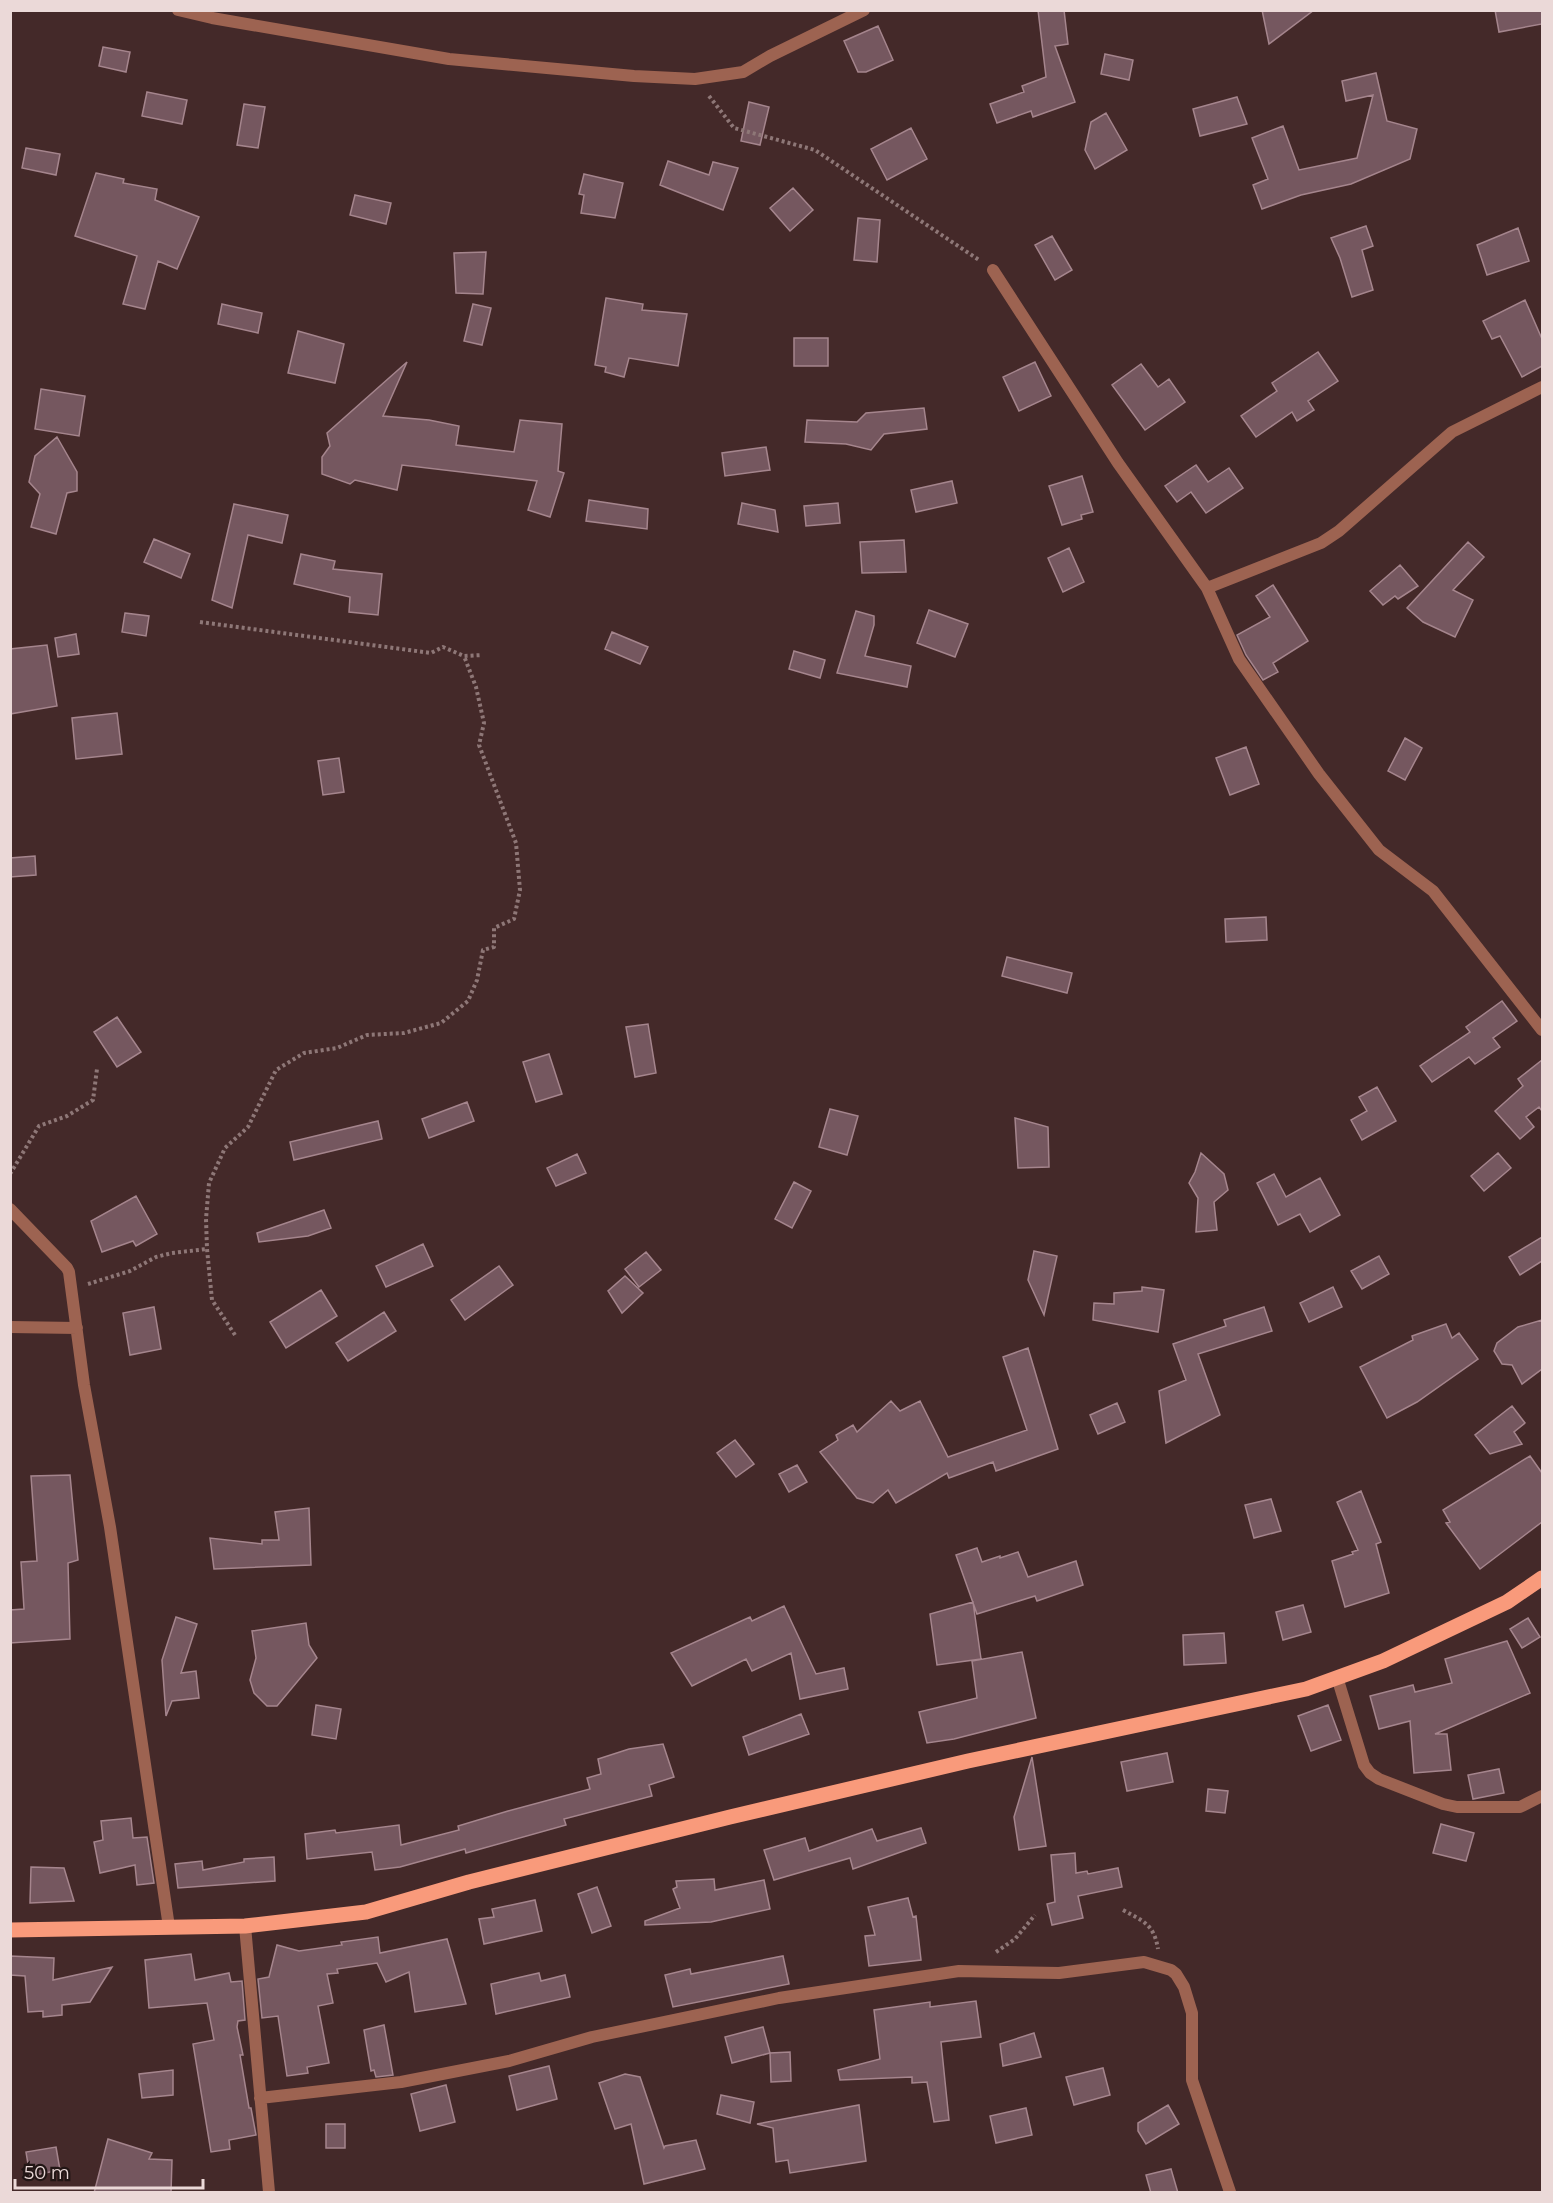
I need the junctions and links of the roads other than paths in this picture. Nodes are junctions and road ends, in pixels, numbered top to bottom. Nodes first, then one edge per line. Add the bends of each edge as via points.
1 (178, 10) edge
2 (864, 10) edge
3 (993, 270) road end
4 (1542, 387) edge
5 (1207, 588) junction
6 (1542, 1030) edge
7 (10, 1209) edge
8 (10, 1327) edge
9 (77, 1328) junction
10 (1542, 1578) edge
11 (1337, 1677) junction
12 (1542, 1796) edge
13 (245, 1926) junction
14 (169, 1927) junction
15 (10, 1930) edge
16 (260, 2098) junction
17 (269, 2193) edge
18 (1230, 2193) edge

1 - 2 street via 449,59 695,79 743,72
3 - 5 street via 1118,463
4 - 5 street via 1452,432 1321,543
5 - 6 street via 1239,659 1319,774 1379,850 1433,891
7 - 9 street via 68,1268
8 - 9 street
9 - 14 street
10 - 11 main road via 1507,1602 1383,1661
11 - 12 street via 1364,1765 1379,1779 1457,1807 1520,1807
11 - 13 main road via 1306,1689 968,1761 730,1817 469,1882 366,1912
13 - 14 main road
13 - 16 street
14 - 15 main road
16 - 17 street
16 - 18 street via 401,2082 779,1998 959,1971 1059,1973 1138,1961 1176,1974 1184,1987 1192,2013 1191,2080

